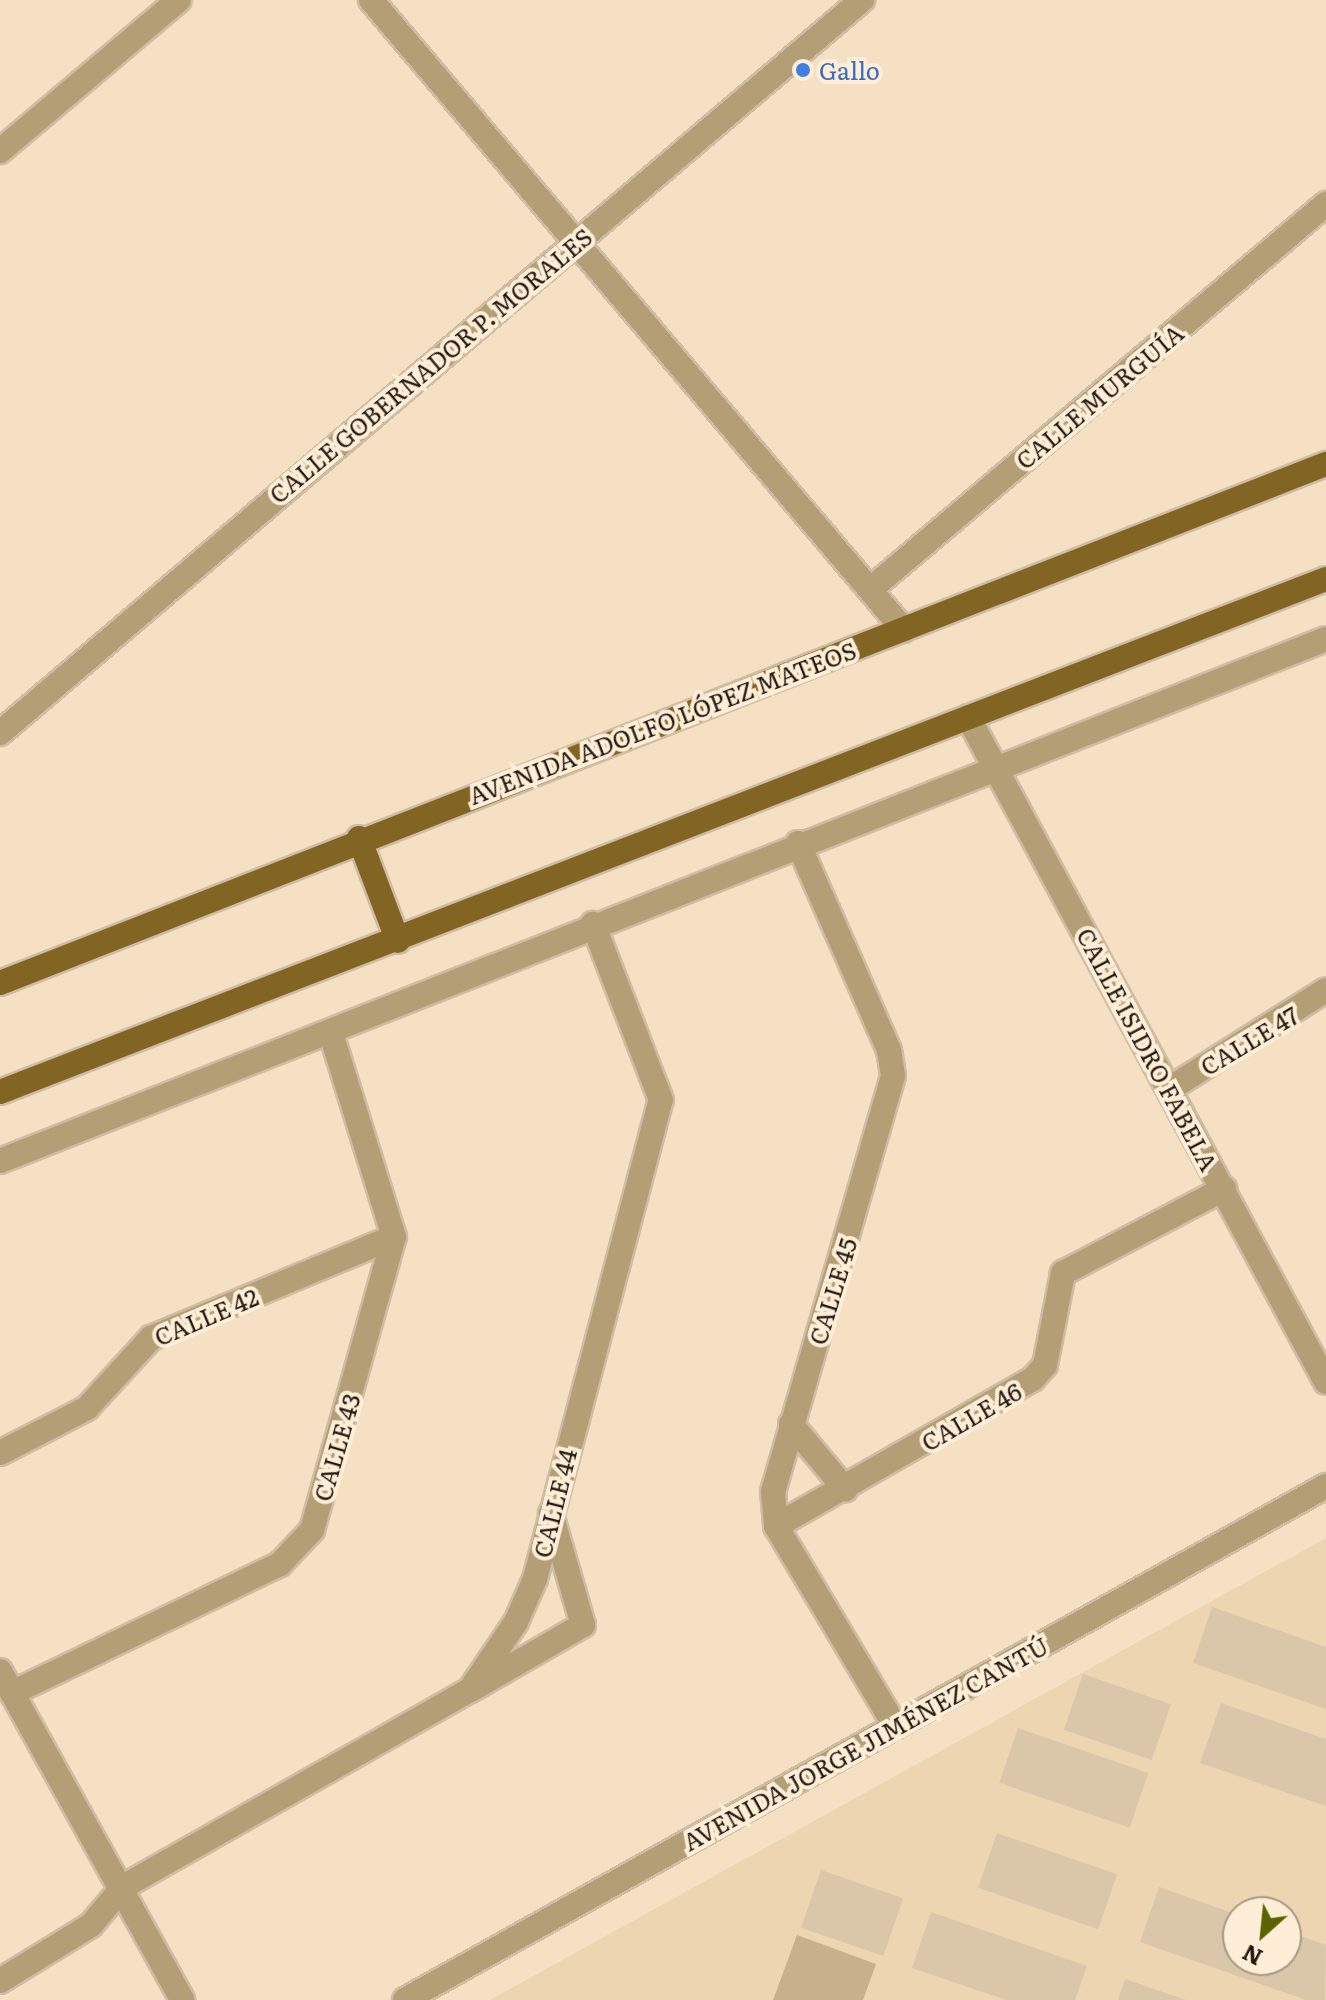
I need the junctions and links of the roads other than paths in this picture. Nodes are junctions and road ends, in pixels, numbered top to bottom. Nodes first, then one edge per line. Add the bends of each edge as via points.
1 (179, 0) edge
2 (371, 0) edge
3 (862, 0) edge
4 (0, 151) edge
5 (1326, 204) edge
6 (578, 239) junction
7 (1326, 464) edge
8 (1326, 579) edge
9 (872, 588) junction
10 (904, 630) junction
11 (1326, 639) edge
12 (968, 717) junction
13 (0, 733) edge
14 (996, 770) junction
15 (359, 838) junction
16 (798, 843) junction
17 (593, 924) junction
18 (398, 941) junction
19 (0, 983) edge
20 (1326, 990) edge
21 (331, 1033) junction
22 (1171, 1088) junction
23 (0, 1092) edge
24 (0, 1161) edge
25 (1224, 1189) junction
26 (394, 1237) junction
27 (1326, 1382) edge
28 (791, 1424) junction
29 (0, 1453) edge
30 (1326, 1486) edge
31 (845, 1489) junction
32 (551, 1511) junction
33 (776, 1526) junction
34 (6, 1682) edge
35 (470, 1690) junction
36 (895, 1726) junction
37 (123, 1887) junction
38 (0, 1981) edge
39 (182, 2000) edge
40 (405, 2000) edge

1 - 4 street
2 - 6 street
3 - 6 street, CALLE GOBERNADOR P. MORALES
5 - 9 street, CALLE MURGUÍA
6 - 9 street
6 - 13 street, CALLE GOBERNADOR P. MORALES
7 - 10 main road, AVENIDA ADOLFO LÓPEZ MATEOS
8 - 12 main road
9 - 10 street
10 - 15 main road, AVENIDA ADOLFO LÓPEZ MATEOS
11 - 14 street
12 - 14 street, CALLE ISIDRO FABELA
12 - 18 main road
14 - 16 street
14 - 22 street, CALLE ISIDRO FABELA
15 - 18 main road
15 - 19 main road, AVENIDA ADOLFO LÓPEZ MATEOS
16 - 17 street
16 - 28 street, CALLE 45 via 889,1050 893,1076
17 - 21 street
17 - 32 street, CALLE 44 via 661,1100
18 - 23 main road
20 - 22 street, CALLE 47
21 - 24 street
21 - 26 street
22 - 25 street, CALLE ISIDRO FABELA
25 - 27 street, CALLE ISIDRO FABELA
25 - 31 street, CALLE 46 via 1067,1269 1057,1282 1038,1376
26 - 29 street, CALLE 42 via 151,1338 87,1408
26 - 34 street, CALLE 43 via 304,1545 280,1564
28 - 31 street
28 - 33 street, CALLE 45 via 773,1491
30 - 36 street, AVENIDA JORGE JIMÉNEZ CANTÚ
31 - 33 street, CALLE 46
32 - 35 street, CALLE 44 via 535,1579
32 - 35 street via 583,1625
33 - 36 street, CALLE 45
34 - 37 street
35 - 37 street
36 - 40 street, AVENIDA JORGE JIMÉNEZ CANTÚ
37 - 38 street via 91,1925
37 - 39 street

